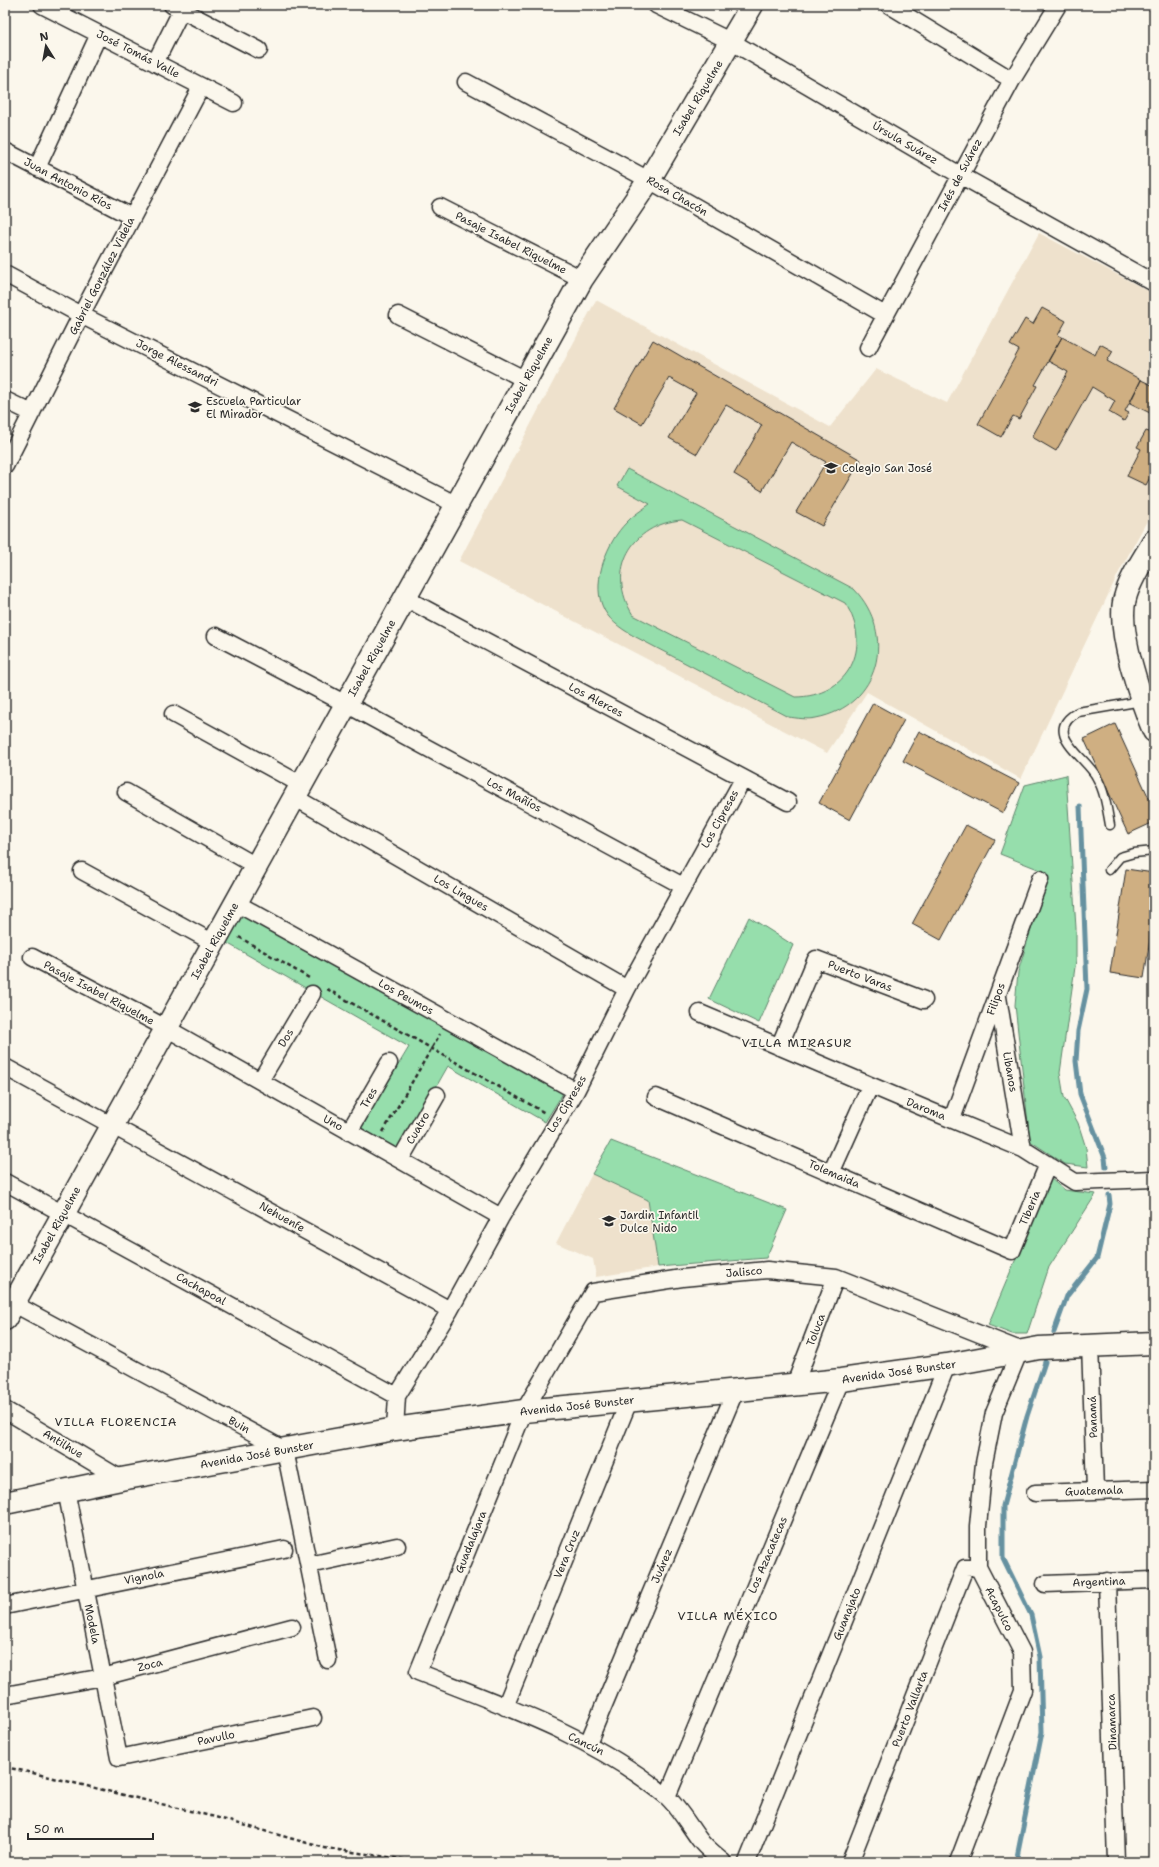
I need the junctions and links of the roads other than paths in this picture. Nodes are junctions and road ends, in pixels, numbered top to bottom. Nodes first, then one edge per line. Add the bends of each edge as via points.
1 (42, 5) edge
2 (656, 5) edge
3 (752, 5) edge
4 (889, 5) edge
5 (1058, 5) edge
6 (179, 7) edge
7 (100, 34) junction
8 (732, 42) junction
9 (259, 50) dead end
10 (155, 63) junction
11 (1012, 80) junction
12 (466, 82) dead end
13 (201, 87) junction
14 (234, 103) dead end
15 (5, 151) edge
16 (38, 168) junction
17 (960, 176) junction
18 (649, 180) junction
19 (440, 207) dead end
20 (132, 217) junction
21 (5, 274) edge
22 (582, 279) junction
23 (1154, 283) edge
24 (81, 315) junction
25 (398, 315) dead end
26 (885, 315) junction
27 (868, 348) dead end
28 (526, 380) junction
29 (5, 400) edge
30 (32, 413) junction
31 (5, 466) edge
32 (457, 505) junction
33 (1154, 541) edge
34 (405, 598) junction
35 (216, 636) dead end
36 (1143, 701) junction
37 (346, 704) junction
38 (173, 714) dead end
39 (1153, 725) edge
40 (743, 779) junction
41 (298, 791) junction
42 (126, 792) dead end
43 (788, 802) dead end
44 (1110, 825) dead end
45 (1154, 851) edge
46 (256, 866) junction
47 (1109, 870) dead end
48 (82, 871) dead end
49 (1040, 879) dead end
50 (683, 886) junction
51 (236, 903) junction
52 (218, 936) junction
53 (32, 957) dead end
54 (315, 986) road end
55 (627, 989) junction
56 (998, 995) junction
57 (924, 1000) dead end
58 (700, 1013) dead end
59 (166, 1028) junction
60 (779, 1046) junction
61 (389, 1064) dead end
62 (5, 1067) edge
63 (260, 1081) junction
64 (870, 1086) junction
65 (576, 1091) junction
66 (437, 1096) dead end
67 (656, 1097) dead end
68 (952, 1119) junction
69 (113, 1124) junction
70 (349, 1132) junction
71 (1024, 1149) junction
72 (400, 1160) junction
73 (1048, 1164) junction
74 (831, 1173) junction
75 (1154, 1179) edge
76 (5, 1182) edge
77 (64, 1214) junction
78 (501, 1217) junction
79 (1012, 1251) joint
80 (836, 1277) junction
81 (8, 1307) edge
82 (450, 1310) junction
83 (1154, 1343) edge
84 (1090, 1344) junction
85 (1020, 1350) junction
86 (947, 1365) junction
87 (841, 1380) junction
88 (795, 1384) junction
89 (736, 1389) junction
90 (397, 1396) junction
91 (629, 1401) junction
92 (5, 1410) edge
93 (524, 1411) junction
94 (395, 1429) junction
95 (285, 1450) junction
96 (120, 1479) junction
97 (1154, 1489) edge
98 (66, 1490) junction
99 (1095, 1490) junction
100 (1035, 1493) dead end
101 (5, 1503) edge
102 (397, 1546) dead end
103 (284, 1550) dead end
104 (309, 1565) junction
105 (978, 1566) junction
106 (1154, 1580) edge
107 (1107, 1581) junction
108 (1045, 1584) dead end
109 (85, 1589) junction
110 (5, 1606) edge
111 (292, 1626) dead end
112 (328, 1660) dead end
113 (418, 1672) joint
114 (103, 1678) junction
115 (5, 1695) edge
116 (505, 1707) junction
117 (313, 1718) dead end
118 (588, 1743) junction
119 (119, 1758) joint
120 (667, 1797) junction
121 (723, 1862) edge
122 (747, 1862) edge
123 (850, 1862) edge
124 (958, 1862) edge
125 (1116, 1862) edge

1 - 7 street, José Tomás Valle
2 - 8 street, Úrsula Suárez
3 - 8 street, Isabel Riquelme
4 - 11 street
5 - 11 street, Inés de Suárez
6 - 9 street
6 - 10 street
7 - 10 street, José Tomás Valle
7 - 16 street
8 - 17 street, Úrsula Suárez
8 - 18 street, Isabel Riquelme
10 - 13 street, José Tomás Valle
11 - 17 street, Inés de Suárez
12 - 18 street, Rosa Chacón
13 - 14 street, José Tomás Valle
13 - 20 street, Gabriel González Videla
15 - 16 street, Juan Antonio Ríos
16 - 20 street, Juan Antonio Ríos
17 - 23 street, Úrsula Suárez
17 - 26 street, Inés de Suárez
18 - 22 street, Isabel Riquelme
18 - 26 street, Rosa Chacón
19 - 22 street, Pasaje Isabel Riquelme
20 - 24 street, Gabriel González Videla
21 - 24 street, Jorge Alessandri
22 - 28 street, Isabel Riquelme
24 - 30 street, Gabriel González Videla
24 - 32 street, Jorge Alessandri
25 - 28 street
26 - 27 street, Inés de Suárez
28 - 32 street, Isabel Riquelme
29 - 30 street
30 - 31 street, Gabriel González Videla
32 - 34 street, Isabel Riquelme
33 - 36 street via 1131,583 1122,616
34 - 37 street, Isabel Riquelme
34 - 40 street, Los Alerces
35 - 37 street
36 - 39 street
36 - 44 lane via 1078,712 1064,727 1070,748 1090,766 1102,786
37 - 41 street, Isabel Riquelme
37 - 50 street, Los Mañíos
38 - 41 street
40 - 43 street, Los Alerces
40 - 50 street, Los Cipreses
41 - 46 street, Isabel Riquelme
41 - 55 street, Los Lingues
42 - 46 street
45 - 47 lane via 1120,857
46 - 51 street, Isabel Riquelme
48 - 52 street
49 - 56 street, Filipos
50 - 55 street, Los Cipreses
51 - 52 street, Isabel Riquelme
51 - 65 street, Los Peumos
52 - 59 street, Isabel Riquelme
53 - 59 street, Pasaje Isabel Riquelme
54 - 63 street, Dos
55 - 65 street, Los Cipreses
56 - 68 street, Filipos
56 - 71 street, Libanos
57 - 60 street, Puerto Varas via 816,959
58 - 60 street, Daroma
59 - 63 street, Uno
59 - 69 street, Isabel Riquelme
60 - 64 street, Daroma
61 - 70 street, Tres
62 - 69 street, Nehuenfe
63 - 70 street, Uno
64 - 68 street, Daroma
64 - 74 street
65 - 78 street, Los Cipreses
66 - 72 street, Cuatro
67 - 74 street, Tolemaida
68 - 71 street, Daroma
69 - 77 street, Isabel Riquelme
69 - 82 street, Nehuenfe
70 - 72 street, Uno
71 - 73 street, Daroma
72 - 78 street, Uno
73 - 75 street, Daroma via 1075,1182
73 - 79 street, Tiberia
74 - 79 street, Tolemaida
76 - 77 street, Cachapoal
77 - 81 street, Isabel Riquelme
77 - 90 street, Cachapoal
78 - 82 street, Los Cipreses
80 - 85 street, Jalisco
80 - 88 street, Toluca
80 - 93 street, Jalisco via 767,1270 682,1278 593,1292
81 - 95 street, Buin
82 - 90 street, Los Cipreses
83 - 84 street, Avenida José Bunster
84 - 85 street, Avenida José Bunster
84 - 99 street, Panamá
85 - 86 street, Avenida José Bunster
85 - 105 street, Acapulco via 994,1412 984,1463 978,1526
86 - 87 street, Avenida José Bunster
86 - 122 street, Guanajato
87 - 88 street, Avenida José Bunster
87 - 120 street, Los Azacatecas
88 - 89 street, Avenida José Bunster
89 - 91 street, Avenida José Bunster
89 - 118 street, Juárez
90 - 94 street, Los Cipreses
91 - 93 street, Avenida José Bunster
91 - 116 street, Vera Cruz
92 - 96 street, Antilhue
93 - 94 street, Avenida José Bunster
93 - 113 street, Guadalajara
94 - 95 street, Avenida José Bunster
95 - 96 street, Avenida José Bunster
95 - 104 street
96 - 98 street, Avenida José Bunster
97 - 99 street, Guatemala
98 - 101 street, Avenida José Bunster
98 - 109 street, Modela
99 - 100 street, Guatemala
102 - 104 street
103 - 109 street, Vignola
104 - 112 street
105 - 123 street, Puerto Vallarta via 965,1568
105 - 124 street, Acapulco via 1022,1652 1023,1690
106 - 107 street, Argentina
107 - 108 street, Argentina
107 - 125 street, Dinamarca
109 - 110 street, Vignola
109 - 114 street, Modela
111 - 114 street, Zoca
113 - 116 street, Cancún
114 - 115 street, Zoca
114 - 119 street, Modela
116 - 118 street, Cancún
117 - 119 street, Pavullo
118 - 120 street, Cancún via 611,1756
120 - 121 street, Cancún via 700,1841

